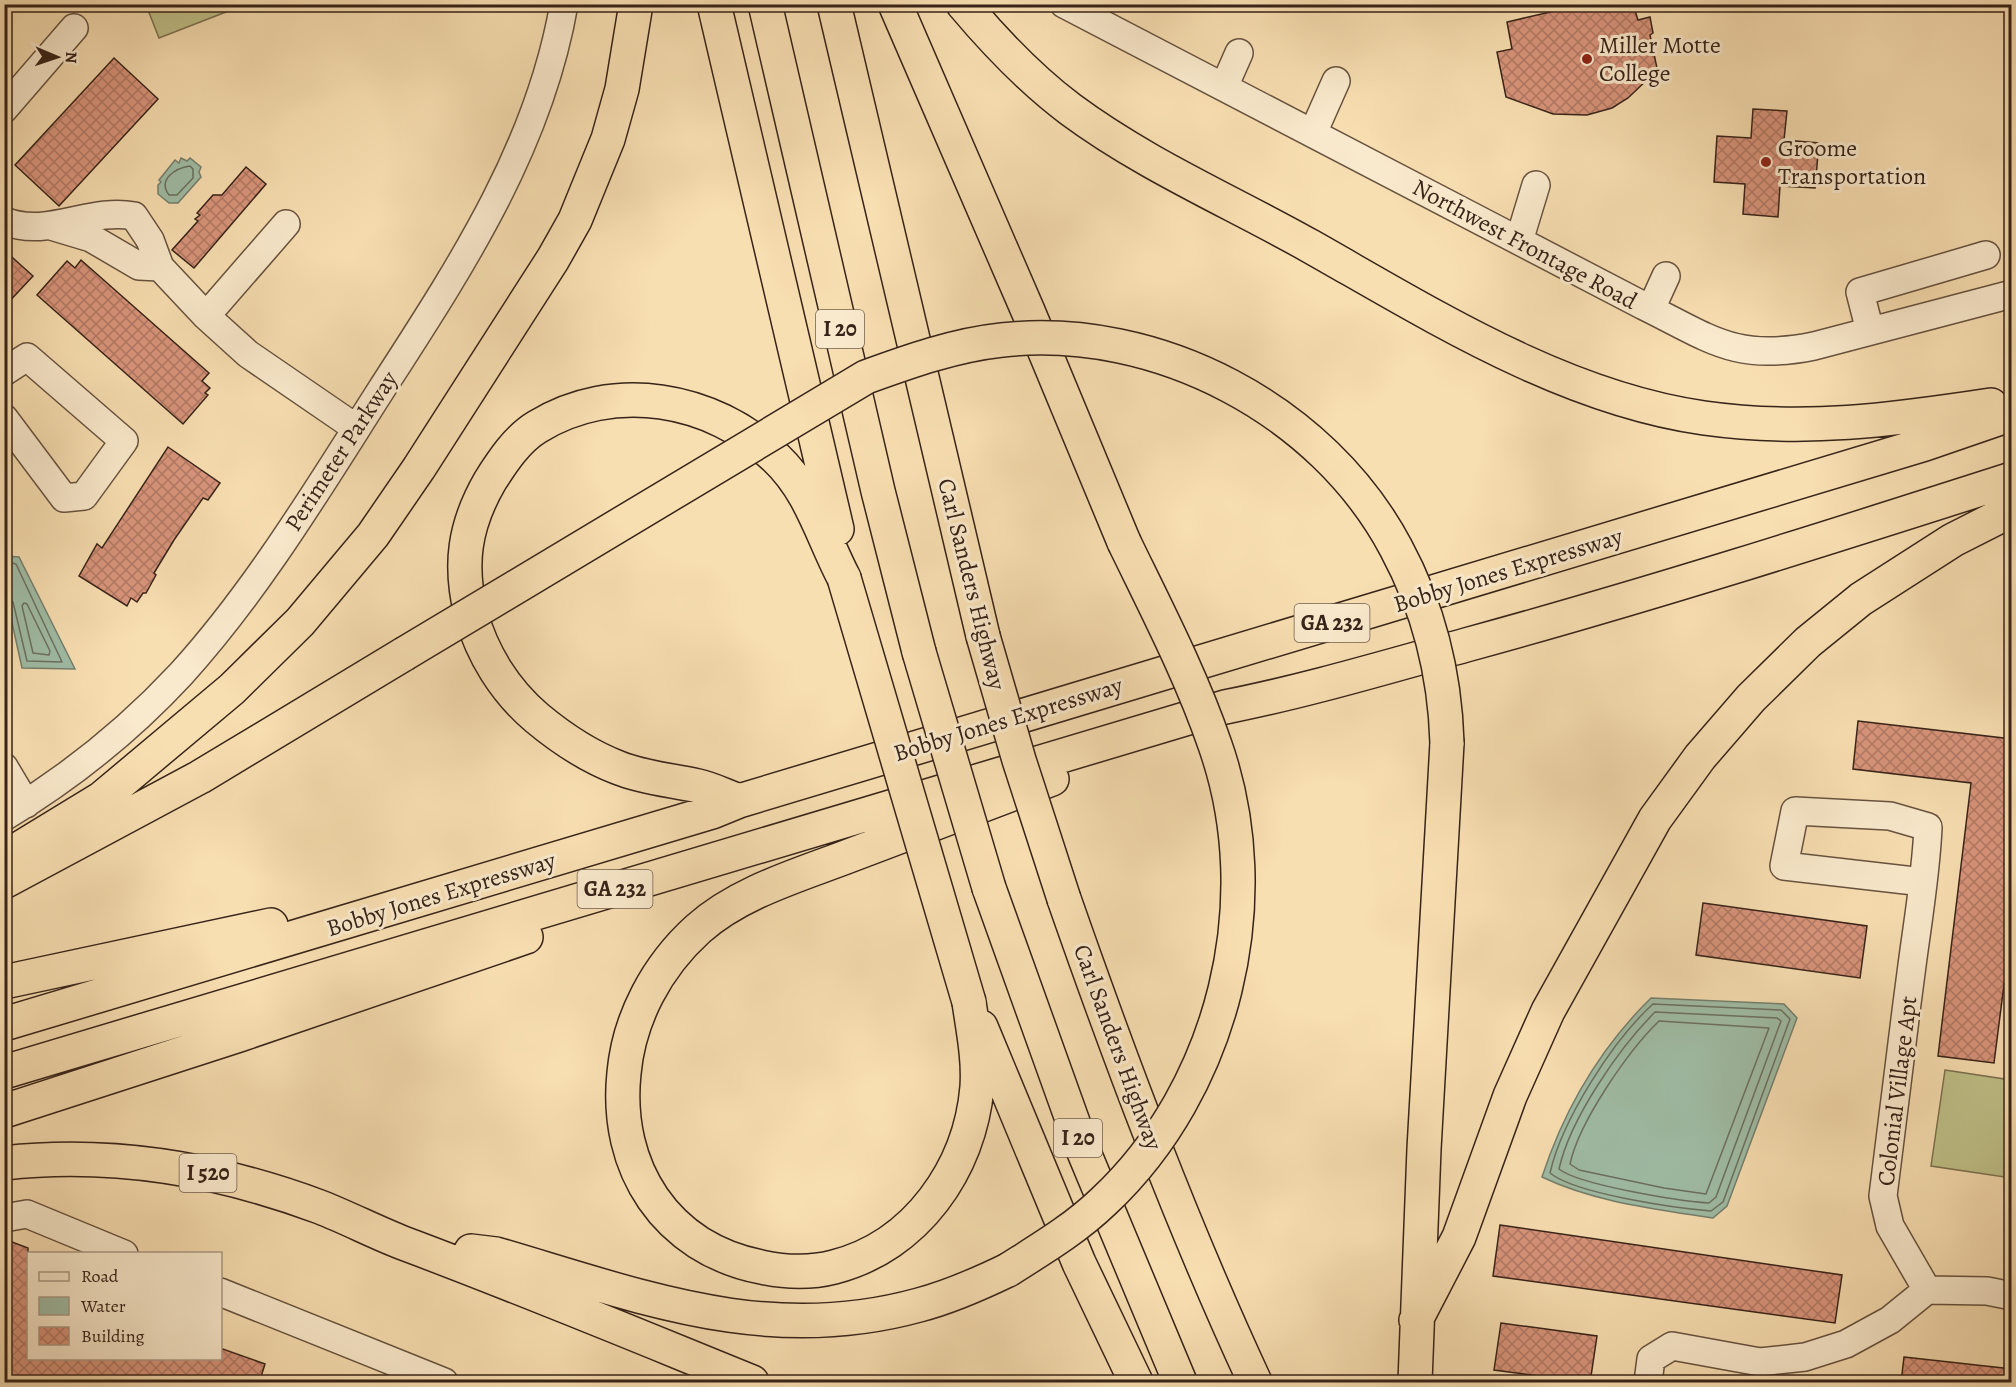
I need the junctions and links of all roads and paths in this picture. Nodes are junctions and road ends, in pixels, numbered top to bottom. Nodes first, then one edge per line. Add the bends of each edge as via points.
1 (564, 4) edge
2 (636, 4) edge
3 (714, 4) edge
4 (765, 4) edge
5 (834, 4) edge
6 (895, 4) edge
7 (963, 4) edge
8 (1064, 4) edge
9 (75, 28) dead end
10 (1239, 53) dead end
11 (1336, 81) dead end
12 (1224, 87) junction
13 (4, 109) edge
14 (1313, 133) junction
15 (1536, 185) dead end
16 (4, 221) edge
17 (286, 224) dead end
18 (101, 225) junction
19 (1519, 240) junction
20 (1986, 255) dead end
21 (157, 257) junction
22 (1956, 265) junction
23 (1666, 276) dead end
24 (2012, 294) edge
25 (1964, 306) junction
26 (1651, 309) junction
27 (206, 316) junction
28 (1870, 331) junction
29 (4, 372) edge
30 (2012, 402) edge
31 (2012, 414) edge
32 (4, 418) edge
33 (357, 428) junction
34 (2012, 478) edge
35 (2012, 510) edge
36 (844, 578) junction
37 (1282, 696) junction
38 (4, 767) edge
39 (739, 801) junction
40 (15, 810) edge
41 (4, 858) edge
42 (667, 874) junction
43 (485, 881) junction
44 (4, 882) edge
45 (1923, 882) junction
46 (4, 982) edge
47 (969, 1002) junction
48 (4, 1024) edge
49 (4, 1072) edge
50 (4, 1111) edge
51 (4, 1162) edge
52 (4, 1218) edge
53 (400, 1242) junction
54 (119, 1252) edge
55 (1927, 1290) junction
56 (222, 1293) edge
57 (2012, 1296) edge
58 (1416, 1320) junction
59 (444, 1383) edge
60 (752, 1383) edge
61 (1136, 1383) edge
62 (1180, 1383) edge
63 (1255, 1383) edge
64 (1415, 1383) edge
65 (1648, 1383) edge

1 - 33 street, Perimeter Parkway via 535,113 489,215 455,276
2 - 41 highway via 622,89 608,139 574,220 420,468 373,535 300,622 232,689 102,798
3 - 36 highway via 843,557
4 - 62 highway, I 20, bridge via 918,652 989,888 1083,1150
5 - 63 highway, Carl Sanders Highway, bridge via 983,636 1019,760 1100,1002 1166,1173
6 - 53 highway, bridge via 1124,542 1216,746 1236,834 1238,904 1231,970 1208,1044 1170,1121 1103,1202 1057,1239 1008,1270 958,1293 880,1314 844,1320 774,1322 701,1312 496,1254
7 - 30 highway via 1011,57 1069,108 1150,160 1405,300 1532,364 1596,391 1703,418 1806,426 1877,422
8 - 12 street, Northwest Frontage Road
9 - 13 street
10 - 12 street
11 - 14 street
12 - 14 street, Northwest Frontage Road
14 - 19 street, Northwest Frontage Road
15 - 19 street
16 - 18 street via 30,227
17 - 27 street
18 - 21 street via 139,266
18 - 21 street via 134,216 143,225
19 - 26 street, Northwest Frontage Road
20 - 22 street
21 - 27 street
22 - 25 street
22 - 28 street via 1860,292
23 - 26 street
24 - 25 street, Northwest Frontage Road
25 - 28 street, Northwest Frontage Road
26 - 28 street, Northwest Frontage Road via 1743,352 1789,352
27 - 33 street via 248,354
29 - 32 street via 27,357 124,441 84,496 64,498
31 - 39 highway, Bobby Jones Expressway / GA 232 via 1478,580
33 - 40 street, Perimeter Parkway via 263,569 194,659 111,741 59,783
34 - 37 highway, Bobby Jones Expressway / GA 232 via 1537,626
35 - 58 highway via 1953,540 1861,599 1808,642 1750,698 1700,757 1655,819 1548,1011 1510,1096 1459,1237
36 - 39 highway via 814,509 775,457 735,428 669,402 616,399 590,405 535,428 498,469 476,509 463,560 464,588 478,640 499,677 516,697 537,718 595,758
36 - 47 highway, bridge
37 - 42 highway, Bobby Jones Expressway / GA 232 via 1225,707
37 - 47 highway via 1230,721 1052,779 775,884 722,910 698,928 675,953 648,995 630,1035 625,1058 622,1117 645,1187 686,1235 747,1264 810,1271 833,1267 879,1249 903,1232 938,1194 965,1144 977,1087
38 - 40 street
39 - 43 highway, Bobby Jones Expressway / GA 232
42 - 49 highway, Bobby Jones Expressway / GA 232
42 - 50 highway via 508,945
43 - 46 highway
43 - 48 highway, Bobby Jones Expressway / GA 232
44 - 58 highway, bridge via 200,777 866,377 933,354 1002,340 1107,344 1176,362 1256,401 1313,441 1356,490 1396,548 1424,612 1442,679 1448,743
45 - 45 street, Colonial Village Apt via 1784,866 1795,811 1890,816 1928,827
45 - 55 street, Colonial Village Apt via 1883,1196 1890,1226
47 - 61 highway via 991,1046 1079,1263
51 - 53 highway, I 520 via 89,1159 161,1164 243,1182 321,1208
52 - 54 street via 27,1214
53 - 60 highway via 503,1280
55 - 57 street via 1987,1291
55 - 65 street via 1890,1320 1846,1344 1805,1357 1760,1362 1672,1346 1651,1359
56 - 59 street
58 - 64 highway

